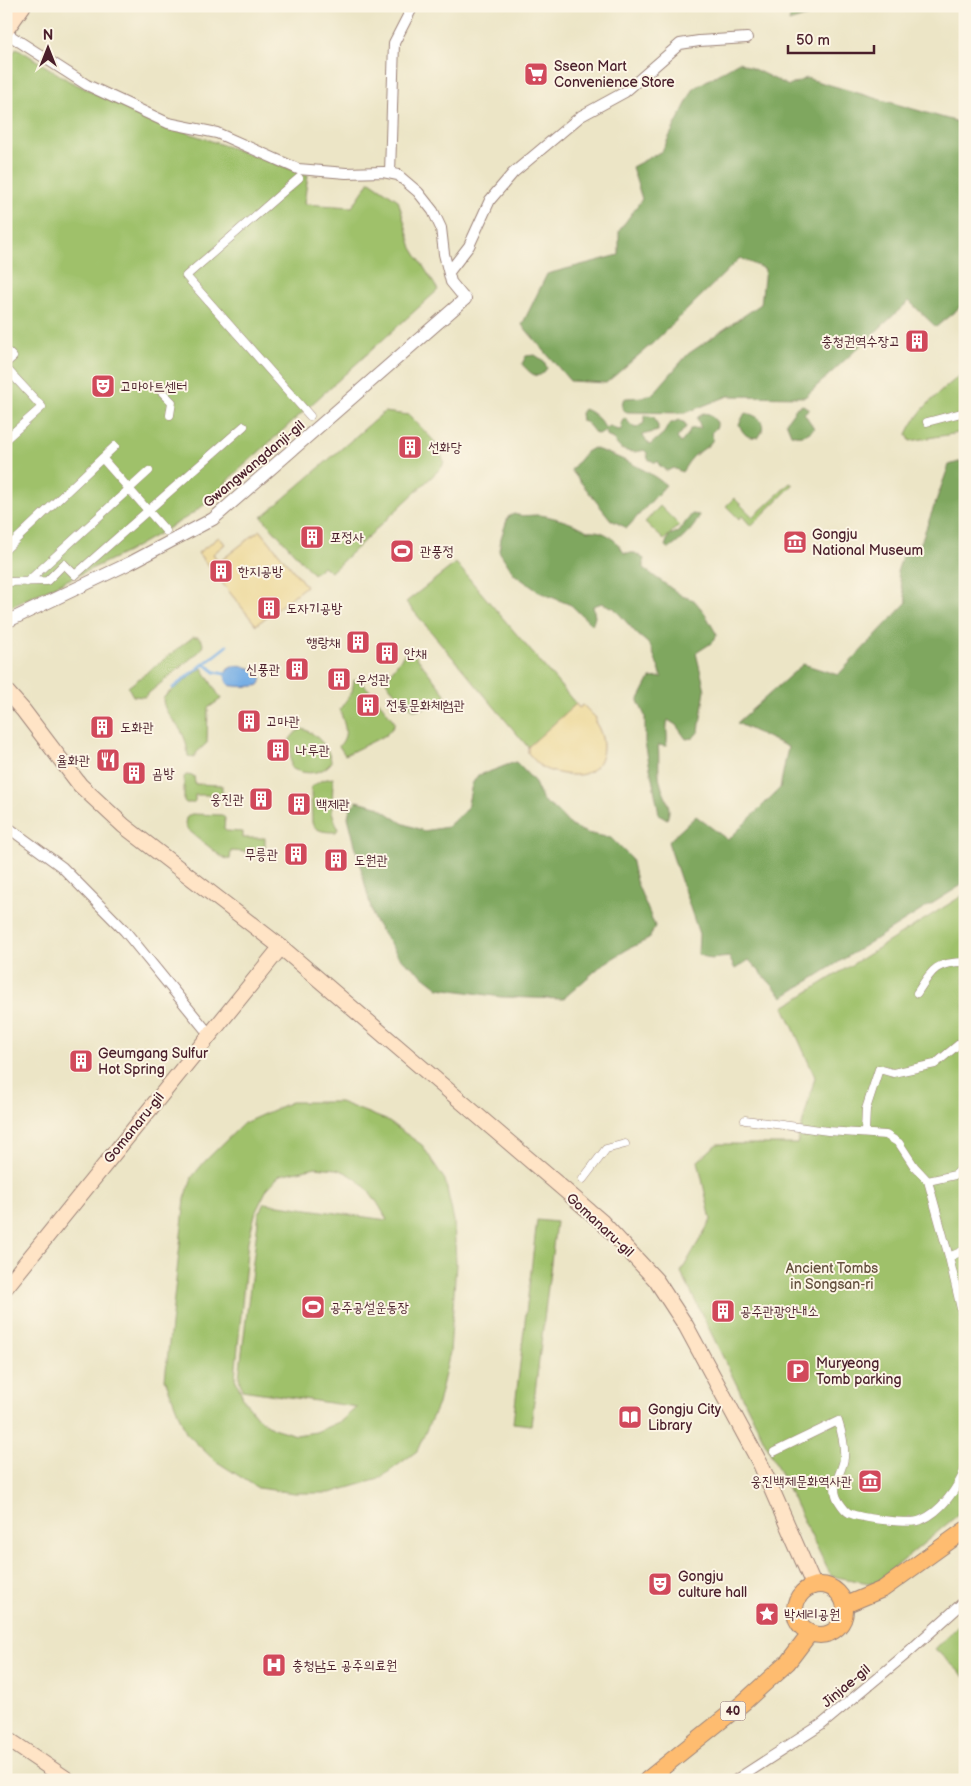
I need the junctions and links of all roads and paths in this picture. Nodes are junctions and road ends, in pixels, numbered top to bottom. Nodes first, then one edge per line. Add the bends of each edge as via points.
1 (23, 6) edge
2 (414, 6) edge
3 (6, 32) edge
4 (746, 38) dead end
5 (390, 173) junction
6 (299, 178) dead end
7 (449, 272) junction
8 (465, 299) joint
9 (10, 353) dead end
10 (6, 363) edge
11 (6, 368) edge
12 (156, 386) dead end
13 (965, 412) edge
14 (170, 415) dead end
15 (310, 416) dead end
16 (926, 422) dead end
17 (244, 426) dead end
18 (6, 440) edge
19 (115, 446) dead end
20 (102, 458) junction
21 (149, 471) dead end
22 (129, 489) junction
23 (148, 510) junction
24 (166, 531) dead end
25 (6, 549) edge
26 (6, 582) edge
27 (27, 582) junction
28 (6, 622) edge
29 (6, 691) edge
30 (6, 826) edge
31 (281, 947) junction
32 (965, 962) edge
33 (916, 992) dead end
34 (209, 1034) junction
35 (965, 1039) edge
36 (745, 1120) dead end
37 (864, 1132) junction
38 (625, 1144) dead end
39 (965, 1166) edge
40 (583, 1179) dead end
41 (928, 1181) junction
42 (965, 1250) edge
43 (949, 1257) junction
44 (6, 1287) edge
45 (965, 1326) edge
46 (774, 1452) dead end
47 (965, 1469) edge
48 (965, 1530) edge
49 (814, 1586) junction
50 (965, 1601) edge
51 (846, 1605) junction
52 (810, 1633) junction
53 (6, 1738) edge
54 (68, 1780) edge
55 (647, 1780) edge
56 (736, 1780) edge

1 - 3 main road
2 - 5 street via 394,43
3 - 5 street via 87,84 168,123 217,134 298,169 346,174
4 - 7 street via 680,44 625,92 581,116 513,173 490,200 469,246
5 - 7 street via 408,183 433,211 441,228
6 - 15 street via 186,276
7 - 8 street via 451,282
8 - 28 street, Gwangwangdanji-gil via 213,519
9 - 10 street via 13,357
11 - 18 street via 42,407
12 - 14 street via 172,402
13 - 16 street
17 - 23 street
19 - 20 street
20 - 22 street
20 - 25 street
21 - 22 street
22 - 23 street
22 - 27 street
23 - 24 street
23 - 27 street via 74,576 64,564 47,581
26 - 27 street
29 - 31 main road, Gomanaru-gil via 80,785 124,826
30 - 34 street via 62,867 119,925
31 - 34 main road, Gomanaru-gil
31 - 49 main road, Gomanaru-gil via 602,1222 656,1280 686,1326 762,1465
32 - 33 street via 951,962 932,969
34 - 44 main road, Gomanaru-gil
35 - 37 street via 934,1064 893,1073 879,1069 866,1109
36 - 37 street via 828,1131
37 - 41 street via 886,1135 898,1143
38 - 40 street via 606,1149
39 - 41 street via 955,1175
41 - 43 street
42 - 43 street
43 - 45 street
46 - 47 street via 838,1421 843,1435 844,1459 836,1483 836,1496 848,1512 864,1518 904,1522 920,1521 938,1509 960,1481
48 - 51 main road via 883,1589
49 - 51 main road via 822,1585 837,1591
49 - 52 main road via 800,1595 795,1610 800,1625
50 - 56 street, Jinjae-gil via 821,1725
51 - 52 main road via 846,1614 838,1629 822,1636
52 - 55 main road, 40 via 788,1662 744,1703
53 - 54 main road

